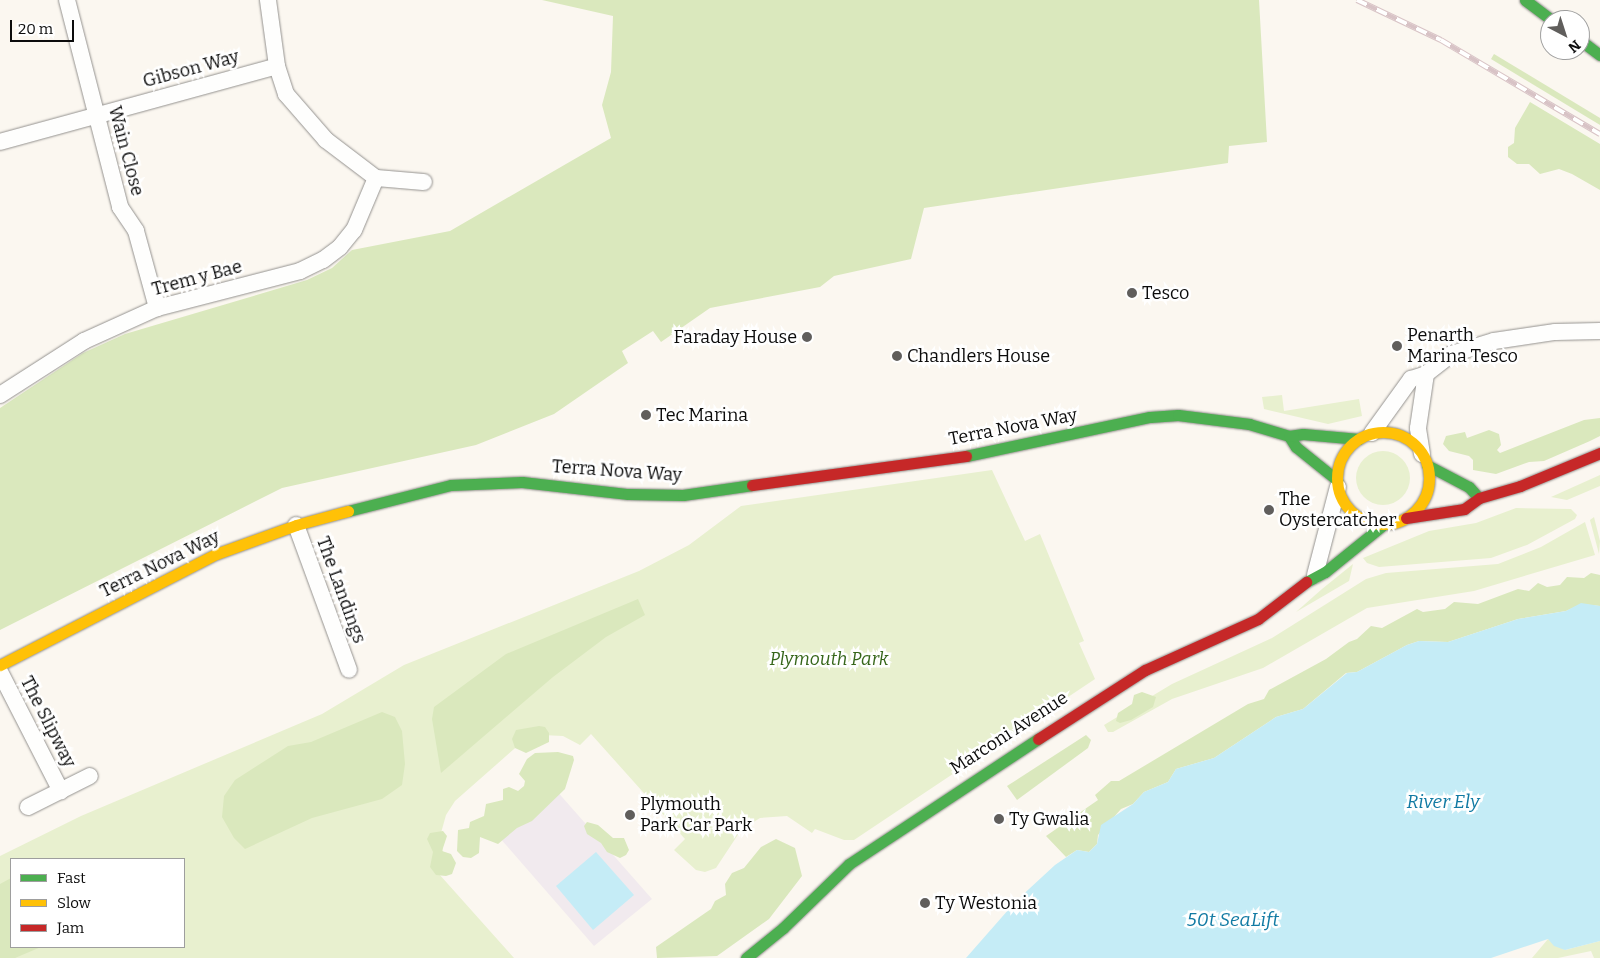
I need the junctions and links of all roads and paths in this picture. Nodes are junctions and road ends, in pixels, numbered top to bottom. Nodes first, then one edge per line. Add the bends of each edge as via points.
1 (67, 0) edge
2 (268, 0) edge
3 (1525, 0) edge
4 (1540, 11) edge
5 (277, 66) junction
6 (95, 116) junction
7 (0, 142) edge
8 (376, 178) junction
9 (424, 182) dead end
10 (157, 308) junction
11 (1600, 331) edge
12 (1426, 374) junction
13 (0, 395) edge
14 (1289, 436) junction
15 (1365, 436) junction
16 (1600, 453) edge
17 (1425, 459) junction
18 (1337, 484) junction
19 (1479, 498) junction
20 (1406, 518) junction
21 (296, 524) junction
22 (1383, 525) junction
23 (1315, 575) junction
24 (0, 665) edge
25 (349, 670) dead end
26 (0, 672) edge
27 (90, 776) dead end
28 (60, 791) junction
29 (28, 807) dead end
30 (746, 958) edge

1 - 6 street, Wain Close
2 - 5 street
3 - 4 street
5 - 6 street, Gibson Way
5 - 8 street via 286,94 302,115 326,140
6 - 7 street, Gibson Way
6 - 10 street, Wain Close via 120,207 136,231
8 - 9 street
8 - 10 street, Trem y Bae via 354,230 323,260 300,271
10 - 13 street, Trem y Bae via 84,341
11 - 12 street via 1555,332 1484,343 1452,354
12 - 15 street via 1411,379
12 - 17 street via 1419,422
14 - 15 street, Terra Nova Way
14 - 18 street via 1296,447
14 - 21 street, Terra Nova Way via 1223,419 1150,417 970,455 682,495 628,494 522,482 464,483
15 - 17 street via 1400,436
15 - 18 street via 1348,448 1339,465
16 - 19 street via 1520,486
17 - 19 street via 1469,487
17 - 20 street via 1430,480 1428,494
18 - 22 street via 1341,501 1350,510 1360,518
18 - 23 street
19 - 20 street via 1464,509
20 - 22 street
21 - 24 street, Terra Nova Way via 194,563
21 - 25 street, The Landings
22 - 23 street, Marconi Avenue via 1325,572
23 - 30 street, Marconi Avenue via 1258,619 1174,655 1130,679 874,846 849,864 783,928
26 - 28 street, The Slipway
27 - 28 street, The Slipway
28 - 29 street, The Slipway

